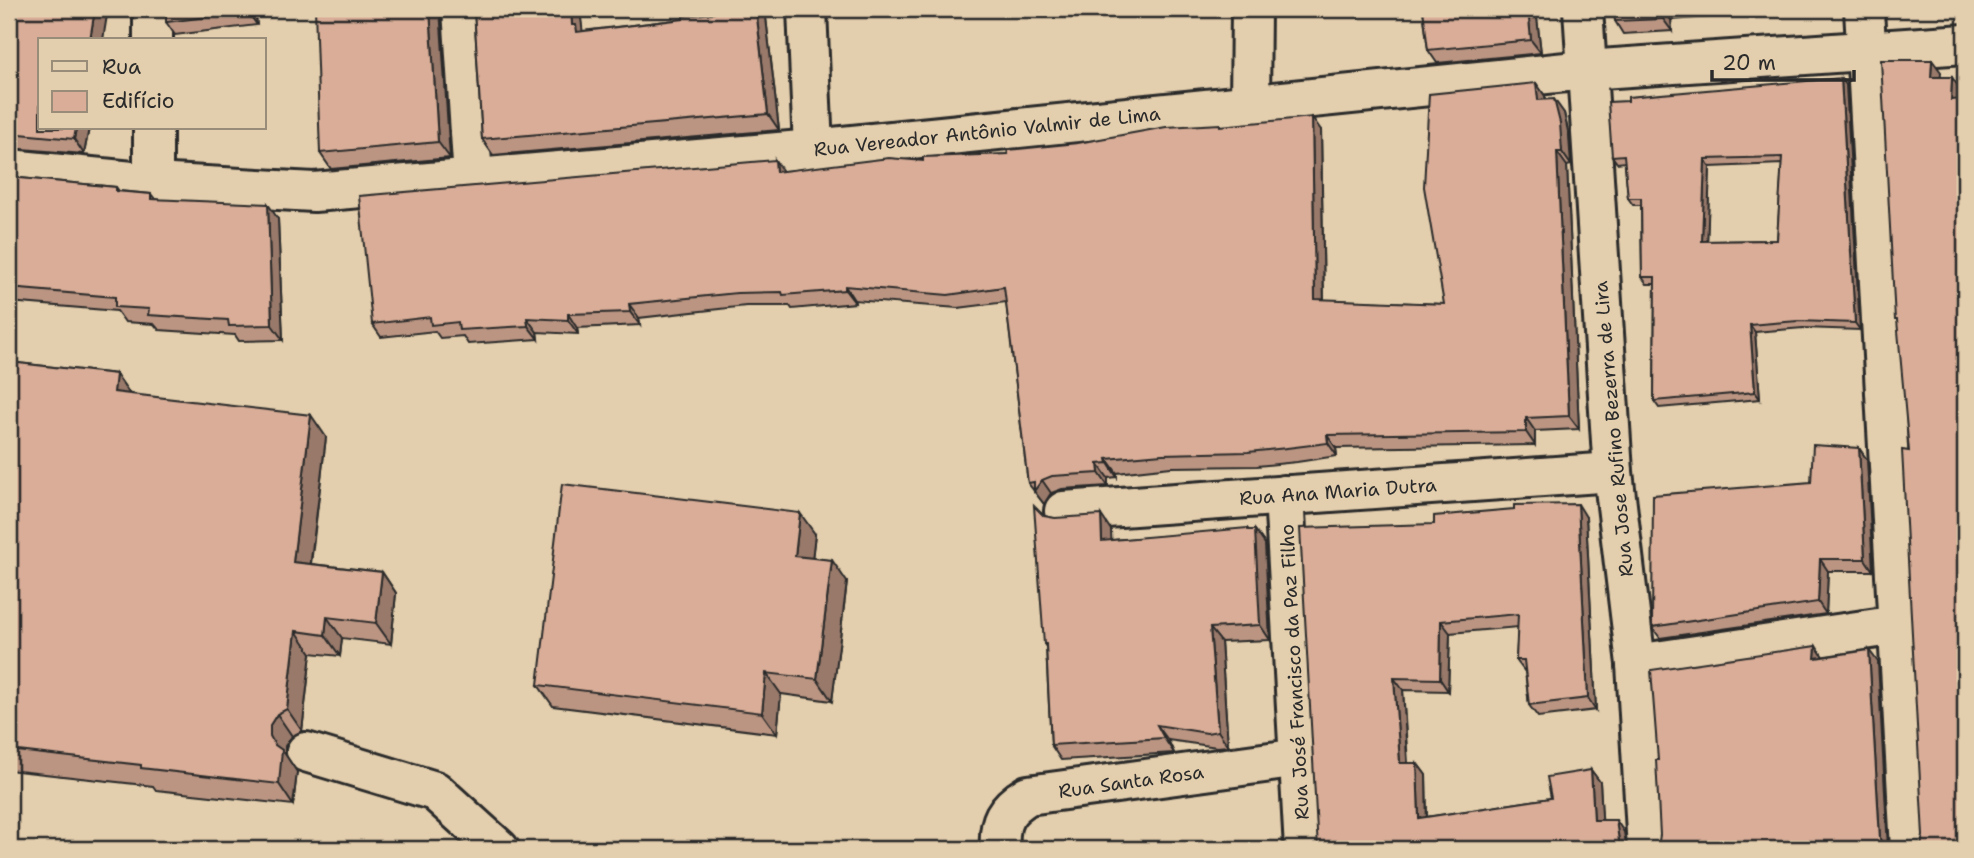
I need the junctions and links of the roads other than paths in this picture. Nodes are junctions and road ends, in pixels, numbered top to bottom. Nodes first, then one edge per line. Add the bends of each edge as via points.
1 (153, 9) edge
2 (462, 9) edge
3 (807, 9) edge
4 (1251, 9) edge
5 (1583, 9) edge
6 (1864, 9) edge
7 (153, 38) edge
8 (1965, 44) edge
9 (1868, 52) junction
10 (1586, 70) junction
11 (1250, 104) junction
12 (153, 130) edge
13 (813, 149) junction
14 (9, 169) edge
15 (473, 179) junction
16 (153, 183) junction
17 (1613, 472) junction
18 (1284, 495) junction
19 (1064, 511) dead end
20 (1898, 625) junction
21 (1636, 664) junction
22 (306, 752) dead end
23 (1300, 758) junction
24 (499, 849) edge
25 (1000, 849) edge
26 (1304, 849) edge
27 (1647, 849) edge
28 (1910, 849) edge

1 - 7 street
2 - 15 street
3 - 13 street
4 - 11 street
5 - 10 street, Rua Jose Rufino Bezerra de Lira
6 - 9 street
8 - 9 street, Rua Vereador Antônio Valmir de Lima
9 - 10 street, Rua Vereador Antônio Valmir de Lima
9 - 20 street
10 - 11 street, Rua Vereador Antônio Valmir de Lima
10 - 17 street, Rua Jose Rufino Bezerra de Lira
11 - 13 street, Rua Vereador Antônio Valmir de Lima
12 - 16 street
13 - 15 street, Rua Vereador Antônio Valmir de Lima
14 - 16 street, Rua Vereador Antônio Valmir de Lima
15 - 16 street, Rua Vereador Antônio Valmir de Lima via 314,192
17 - 18 street, Rua Ana Maria Dutra
17 - 21 street, Rua Jose Rufino Bezerra de Lira
18 - 19 street, Rua Ana Maria Dutra
18 - 23 street, Rua José Francisco da Paz Filho
20 - 21 street
20 - 28 street
21 - 27 street, Rua Jose Rufino Bezerra de Lira
22 - 24 street via 435,791
23 - 25 street, Rua Santa Rosa via 1028,795 1012,805 1003,819
23 - 26 street, Rua José Francisco da Paz Filho

